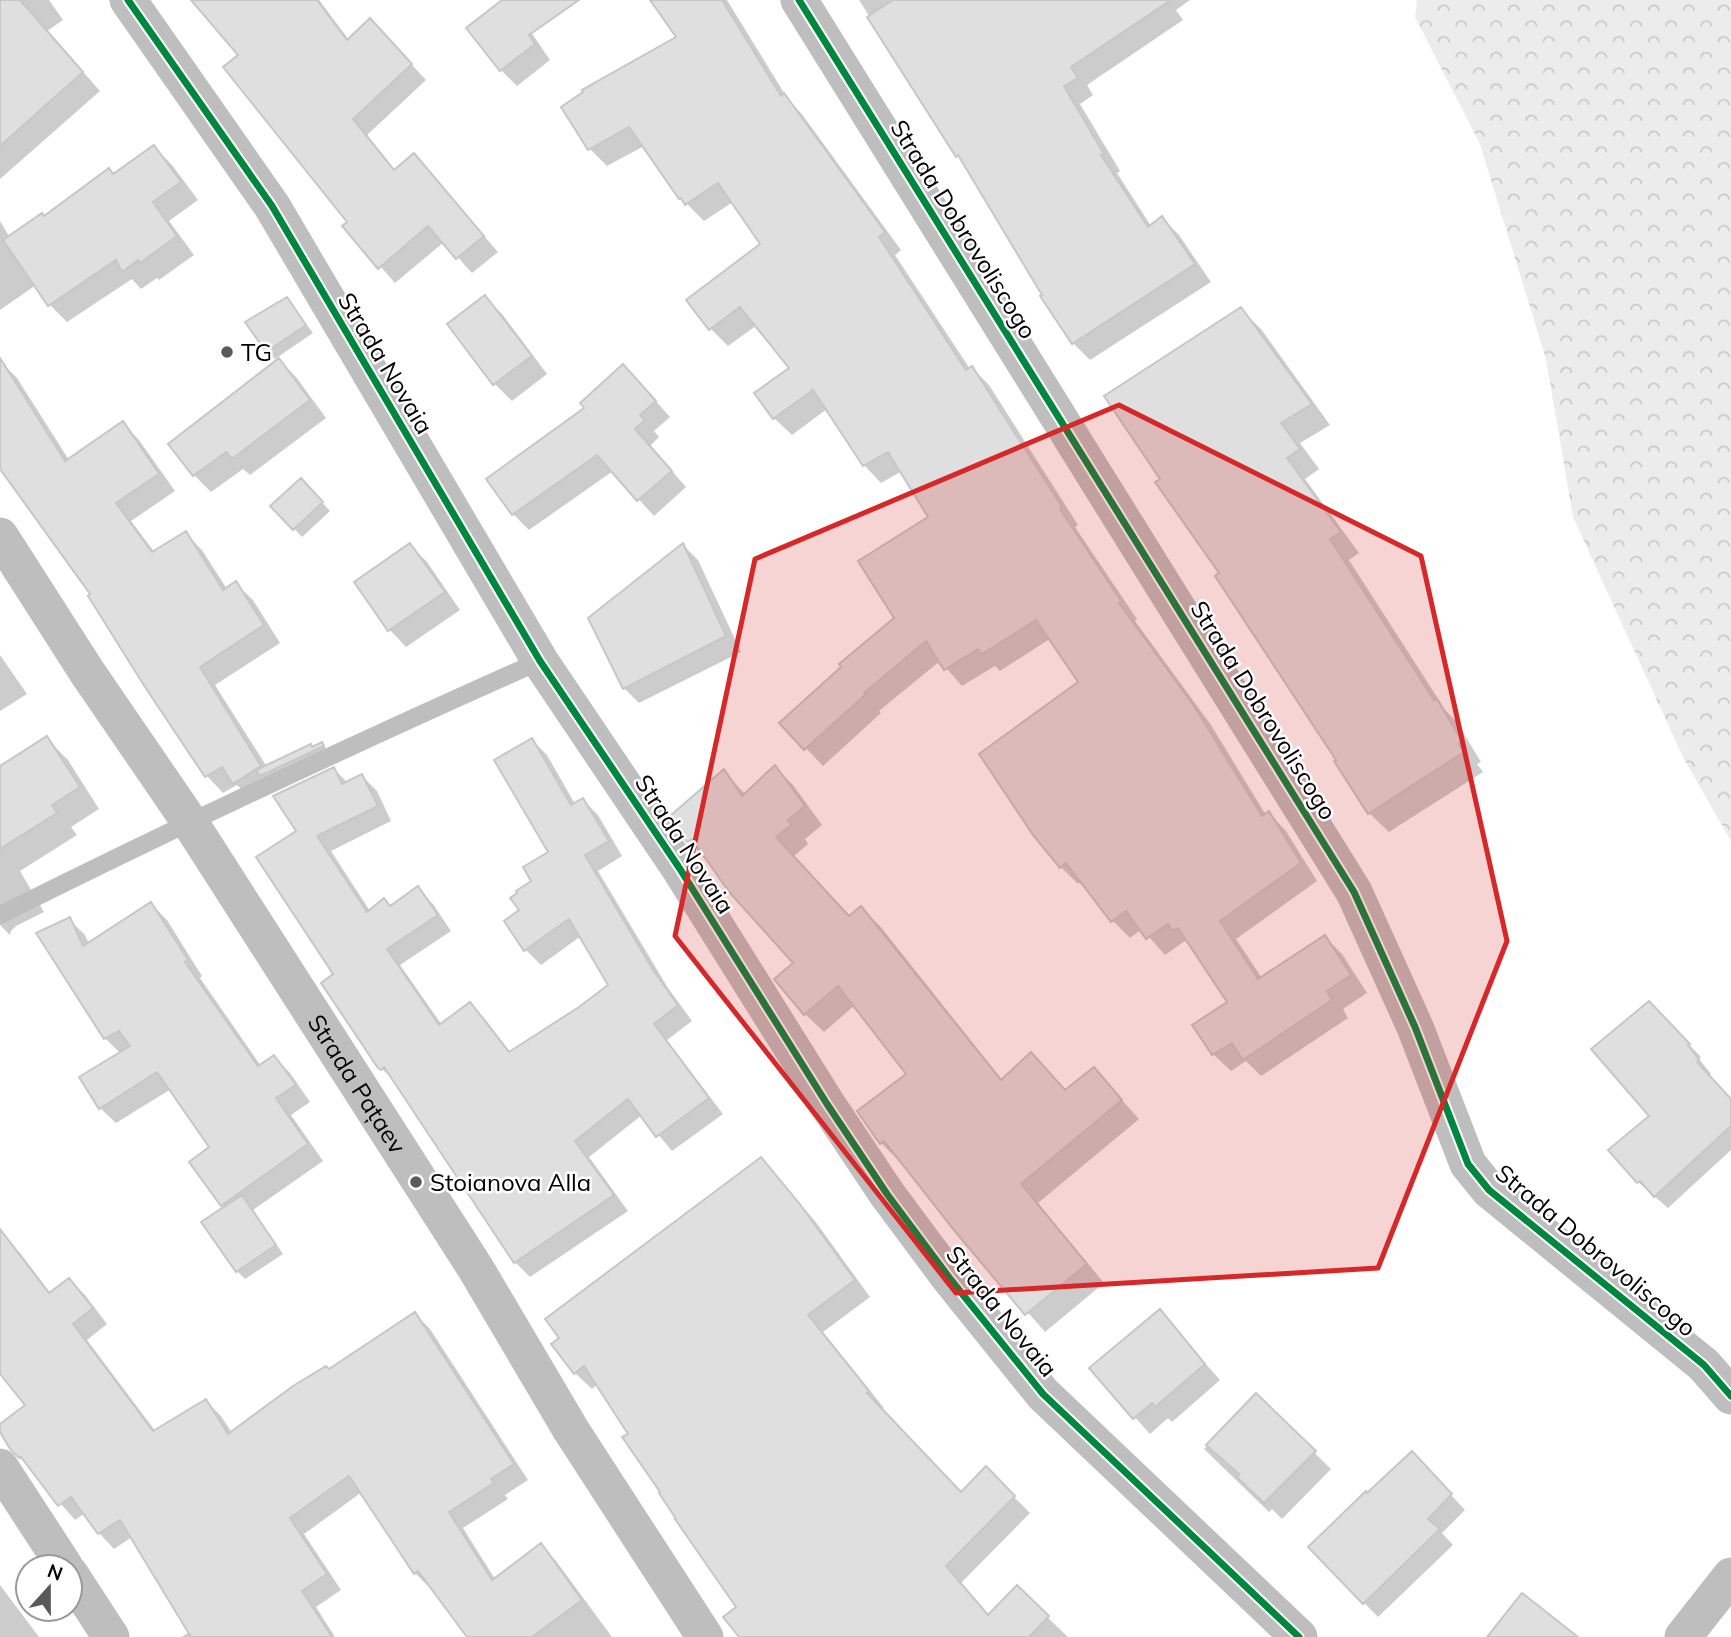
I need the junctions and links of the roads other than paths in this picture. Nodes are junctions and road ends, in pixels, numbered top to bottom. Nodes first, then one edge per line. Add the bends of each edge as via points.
1 (128, 0) edge
2 (799, 0) edge
3 (0, 536) edge
4 (540, 662) junction
5 (189, 821) junction
6 (0, 915) edge
7 (1731, 1396) edge
8 (0, 1467) edge
9 (56, 1553) edge
10 (1731, 1576) edge
11 (84, 1596) edge
12 (111, 1637) edge
13 (705, 1637) edge
14 (1299, 1637) edge
15 (1683, 1637) edge

1 - 4 street, Strada Novaia via 272,206
2 - 7 street, Strada Dobrovoliscogo via 1354,892 1415,1027 1468,1164 1489,1189 1704,1364
3 - 5 street, Strada Pațaev
4 - 5 lane
4 - 14 street, Strada Novaia via 680,869 827,1104 951,1280 1043,1394
5 - 6 lane
5 - 13 street, Strada Pațaev
8 - 9 street
10 - 15 street
11 - 12 street

